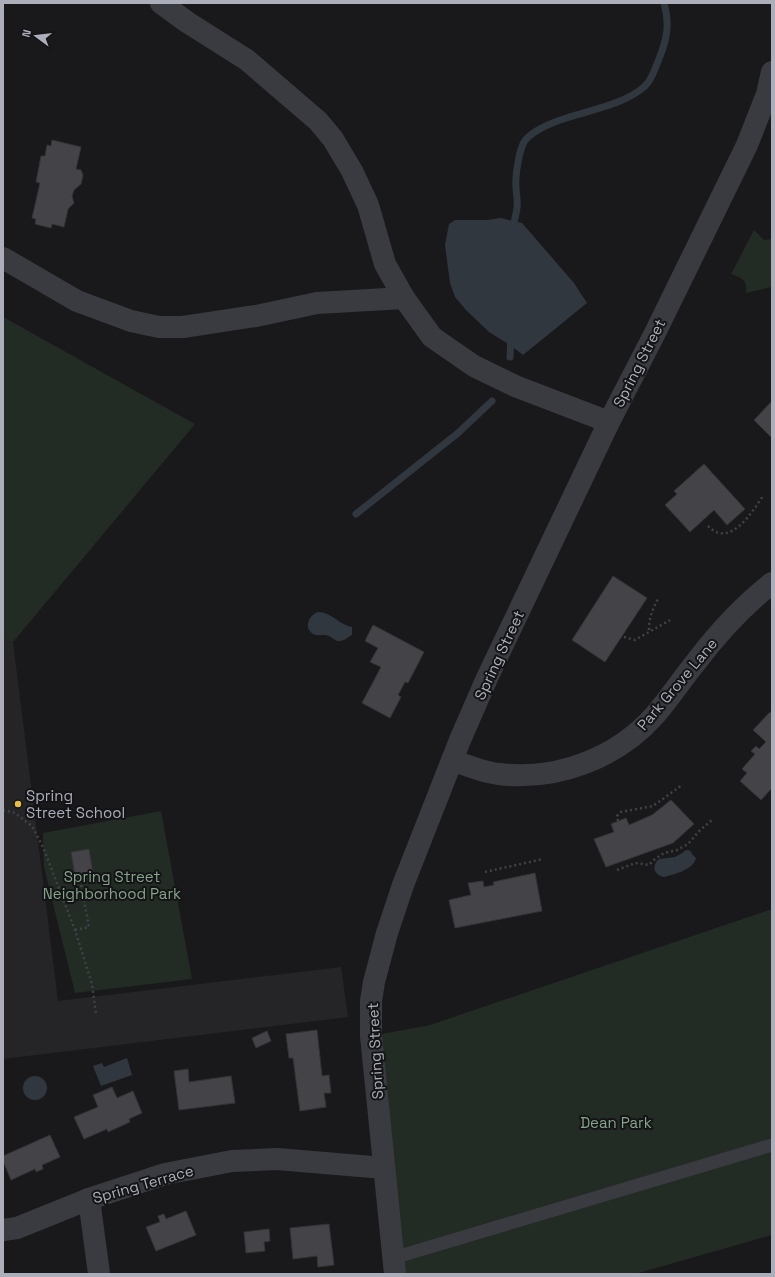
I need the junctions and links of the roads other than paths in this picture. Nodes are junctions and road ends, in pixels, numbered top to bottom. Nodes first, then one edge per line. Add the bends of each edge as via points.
1 (161, 3) edge
2 (772, 72) edge
3 (3, 258) edge
4 (404, 298) junction
5 (608, 422) junction
6 (772, 583) edge
7 (452, 760) junction
8 (772, 1145) edge
9 (384, 1168) junction
10 (89, 1199) junction
11 (3, 1230) edge
12 (394, 1266) edge
13 (99, 1274) edge

1 - 4 street via 247,60 318,121 334,139 368,205 385,264
2 - 5 street, Spring Street via 767,94 747,145 655,333
3 - 4 street via 77,301 131,321 159,327 184,327 317,303
4 - 5 street via 432,337 474,366 515,386
5 - 7 street, Spring Street via 487,678
6 - 7 street, Park Grove Lane via 715,639 656,714 616,748 585,763 534,775 499,774
7 - 9 street, Spring Street via 403,884 374,982 371,1036
8 - 12 lane
9 - 10 street, Spring Terrace via 277,1159 232,1161 165,1174
9 - 12 street, Spring Street
10 - 11 street, Spring Terrace via 17,1228
10 - 13 street

